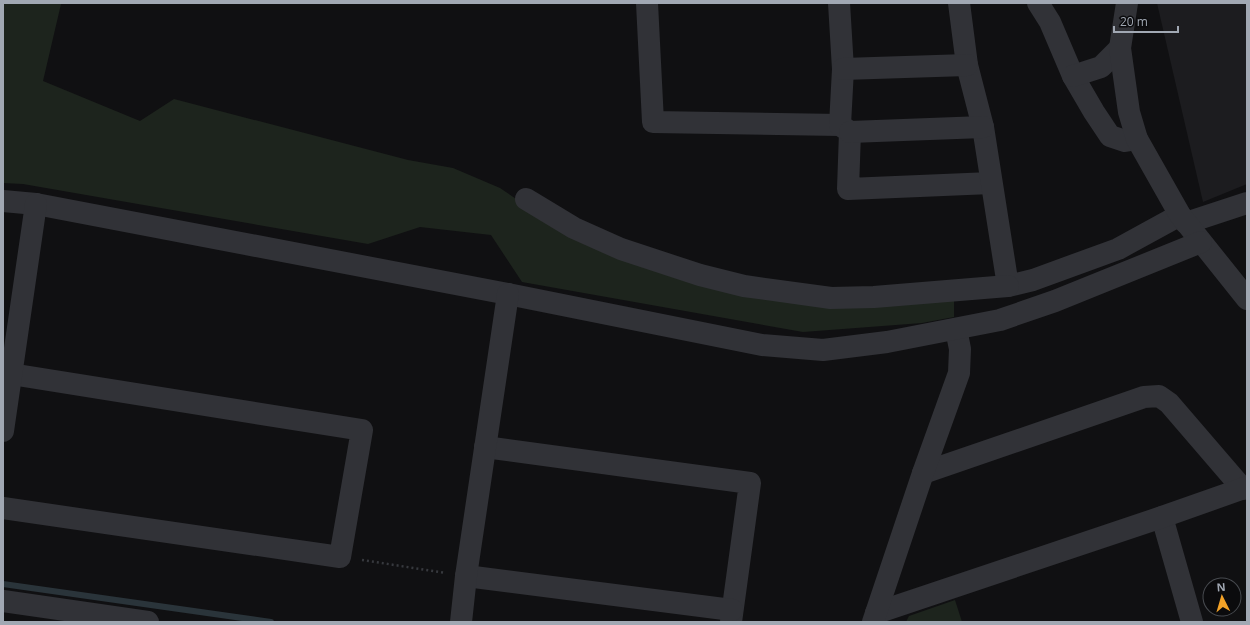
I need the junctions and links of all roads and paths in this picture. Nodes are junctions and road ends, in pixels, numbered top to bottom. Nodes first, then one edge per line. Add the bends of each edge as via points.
1 (647, 3) edge
2 (839, 3) edge
3 (959, 3) edge
4 (1038, 3) edge
5 (1127, 3) edge
6 (1120, 48) junction
7 (967, 65) junction
8 (843, 70) junction
9 (1073, 76) junction
10 (983, 127) junction
11 (845, 128) junction
12 (1137, 139) junction
13 (991, 183) junction
14 (526, 199) dead end
15 (3, 201) edge
16 (1247, 203) edge
17 (36, 204) junction
18 (1183, 219) junction
19 (1201, 242) junction
20 (1008, 286) junction
21 (508, 294) junction
22 (1247, 299) edge
23 (956, 329) junction
24 (7, 374) edge
25 (3, 431) edge
26 (485, 447) junction
27 (923, 473) junction
28 (1245, 488) edge
29 (3, 508) edge
30 (1162, 517) junction
31 (340, 557) junction
32 (466, 576) junction
33 (3, 601) edge
34 (731, 616) edge
35 (874, 617) edge
36 (461, 618) edge
37 (148, 622) edge
38 (1192, 622) edge

1 - 11 street via 653,122
2 - 8 street
3 - 7 street
4 - 9 street via 1050,22
5 - 6 street
6 - 9 street via 1101,67
6 - 12 street via 1129,112
7 - 8 street
7 - 10 street
8 - 11 street
9 - 12 street via 1110,136 1125,141
10 - 11 street
10 - 13 street
11 - 13 street via 848,189
12 - 18 street
13 - 20 street
14 - 20 street via 574,228 621,250 700,276 744,286 831,298
15 - 17 street
16 - 18 street
17 - 21 street
17 - 24 street
18 - 19 street
18 - 20 street via 1118,249 1033,280
19 - 22 street
19 - 23 street via 1055,301 1000,320
21 - 23 street via 762,345 823,350 887,342
21 - 26 street
23 - 27 street via 960,349 959,373
24 - 25 street
24 - 31 street via 362,430
26 - 32 street
26 - 34 street via 750,483
27 - 28 street via 1144,397 1159,396 1169,403
27 - 35 street
28 - 30 street
29 - 31 street
30 - 35 street
30 - 38 street
31 - 32 path
32 - 34 street
32 - 36 street
33 - 37 street

